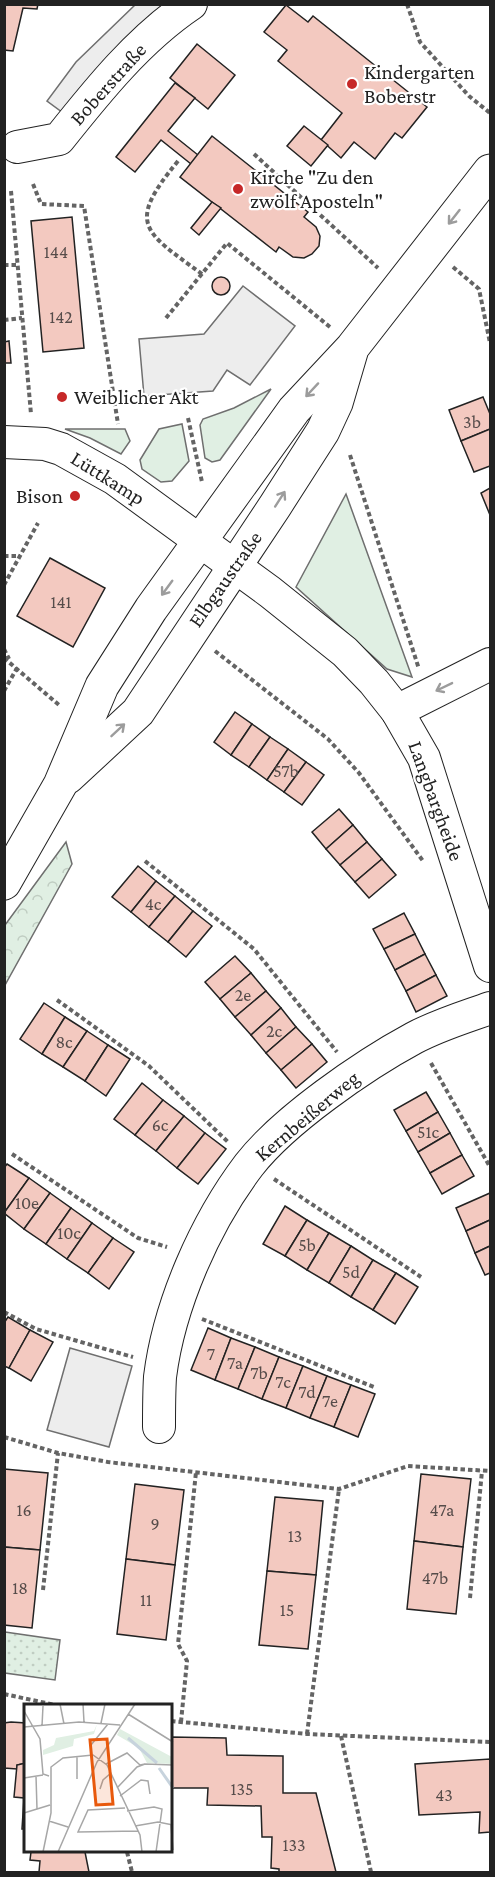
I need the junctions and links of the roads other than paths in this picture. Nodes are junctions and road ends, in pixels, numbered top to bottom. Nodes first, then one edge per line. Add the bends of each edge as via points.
1 (191, 4) edge
2 (17, 147) dead end
3 (490, 171) edge
4 (341, 338) junction
5 (4, 442) edge
6 (201, 540) junction
7 (236, 565) junction
8 (490, 664) edge
9 (397, 711) junction
10 (60, 784) junction
11 (4, 883) edge
12 (490, 966) edge
13 (490, 1008) edge
14 (159, 1428) dead end

1 - 2 street, Boberstraße via 135,51 59,139
3 -> 4 main road, Elbgaustraße
4 -> 6 main road, Elbgaustraße
7 -> 4 main road, Elbgaustraße via 323,430 336,403
5 - 6 street, Lüttkamp via 45,444 76,455
6 - 7 street, Lüttkamp
6 -> 10 main road, Elbgaustraße via 102,686
7 - 9 street, Langbargheide via 345,652
10 -> 7 main road, Elbgaustraße via 138,712
8 -> 9 street
9 - 12 street, Langbargheide via 424,758
10 - 11 main road, Elbgaustraße
13 - 14 street, Kernbeißerweg via 416,1037 355,1073 283,1131 250,1164 213,1219 177,1308 162,1365

